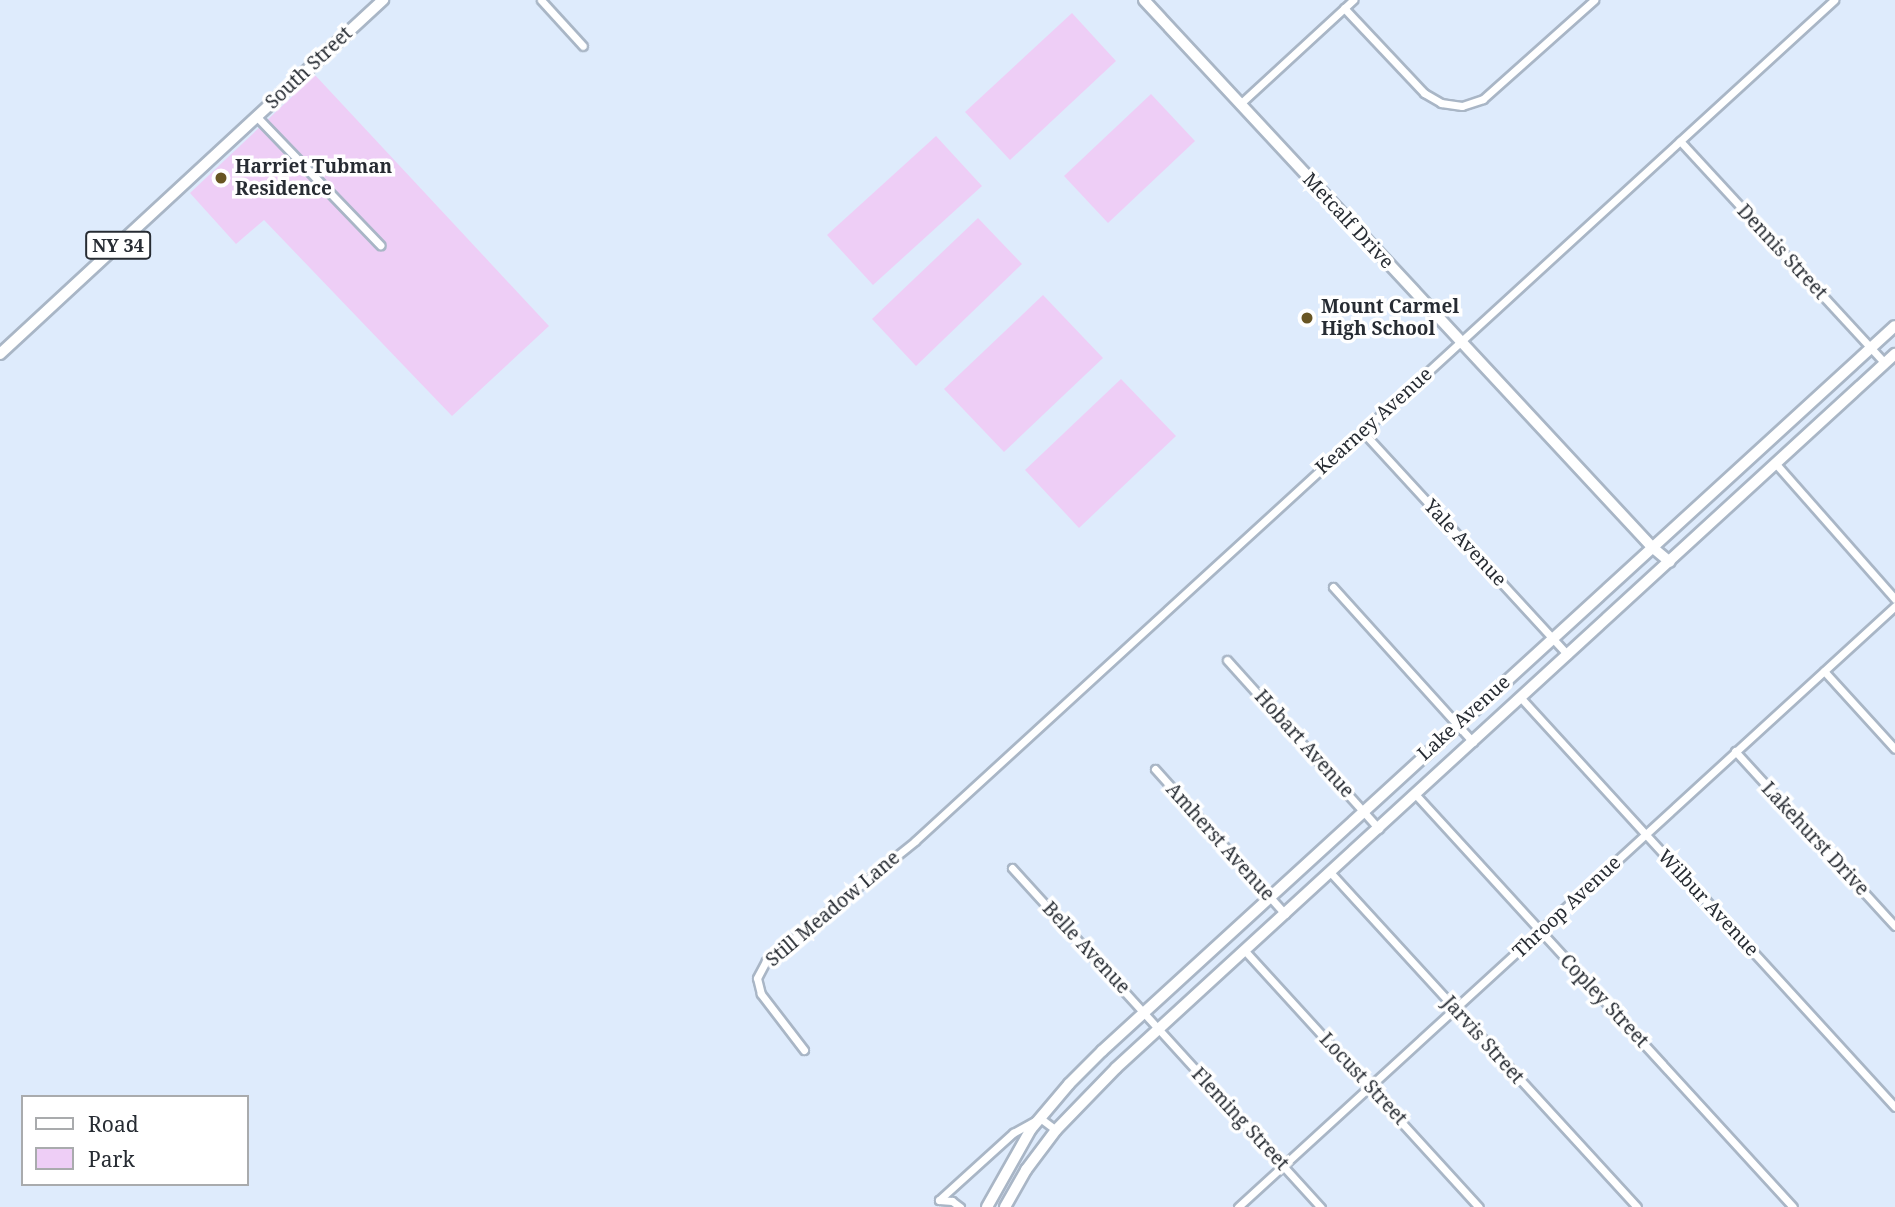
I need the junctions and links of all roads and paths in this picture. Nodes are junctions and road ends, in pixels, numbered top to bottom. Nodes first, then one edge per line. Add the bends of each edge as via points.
1 (383, 0) edge
2 (541, 0) edge
3 (1144, 0) edge
4 (1353, 0) edge
5 (1594, 0) edge
6 (1834, 0) edge
7 (1344, 8) junction
8 (583, 46) dead end
9 (1241, 104) junction
10 (257, 117) junction
11 (1680, 141) junction
12 (380, 245) dead end
13 (1895, 326) edge
14 (1461, 341) junction
15 (1871, 347) junction
16 (0, 354) edge
17 (1895, 354) edge
18 (1885, 363) junction
19 (1362, 431) junction
20 (1776, 464) junction
21 (1652, 547) junction
22 (1670, 562) junction
23 (1333, 587) dead end
24 (1895, 599) edge
25 (1895, 606) edge
26 (1553, 638) junction
27 (1568, 655) junction
28 (1227, 660) dead end
29 (1824, 671) junction
30 (1521, 698) junction
31 (1458, 724) junction
32 (1473, 743) junction
33 (1895, 749) edge
34 (1735, 751) junction
35 (1155, 769) dead end
36 (1416, 795) junction
37 (1364, 810) junction
38 (1379, 829) junction
39 (1645, 835) junction
40 (915, 841) joint
41 (1012, 868) dead end
42 (1330, 872) junction
43 (1269, 897) junction
44 (1285, 914) junction
45 (1895, 926) edge
46 (1541, 931) junction
47 (1246, 953) junction
48 (1455, 1009) junction
49 (1144, 1012) junction
50 (1159, 1030) junction
51 (804, 1049) dead end
52 (1371, 1087) junction
53 (1895, 1107) edge
54 (1040, 1118) junction
55 (1056, 1130) junction
56 (1283, 1166) junction
57 (960, 1207) edge
58 (987, 1207) edge
59 (1005, 1207) edge
60 (1238, 1207) edge
61 (1321, 1207) edge
62 (1479, 1207) edge
63 (1637, 1207) edge
64 (1793, 1207) edge

1 - 10 main road, South Street / NY 34
2 - 8 street
3 - 9 main road, Metcalf Drive
4 - 7 street
5 - 7 street via 1483,99 1462,106 1441,103 1424,93
6 - 11 street, Kearney Avenue
7 - 9 street
9 - 14 main road, Metcalf Drive
10 - 12 street
10 - 16 main road, South Street / NY 34
11 - 14 street, Kearney Avenue
11 - 15 street, Dennis Street
13 - 15 main road, Lake Avenue
14 - 19 street, Kearney Avenue
14 - 21 main road, Metcalf Drive
15 - 18 street, Dennis Street
15 - 21 main road, Lake Avenue
17 - 18 main road, Lake Avenue
18 - 20 main road, Lake Avenue
19 - 26 street, Yale Avenue
19 - 40 street, Kearney Avenue
20 - 22 main road, Lake Avenue
20 - 24 street
21 - 22 main road, Metcalf Drive
21 - 26 main road, Lake Avenue
22 - 27 main road, Lake Avenue
23 - 31 street
25 - 29 street, Throop Avenue
26 - 27 street, Yale Avenue
26 - 31 main road, Lake Avenue
27 - 30 main road, Lake Avenue
28 - 37 street, Hobart Avenue
29 - 33 street
29 - 34 street, Throop Avenue
30 - 32 main road, Lake Avenue
30 - 39 street, Wilbur Avenue
31 - 32 street
31 - 37 main road, Lake Avenue
32 - 36 main road, Lake Avenue
34 - 39 street, Throop Avenue
34 - 45 street, Lakehurst Drive
35 - 43 street, Amherst Avenue
36 - 38 main road, Lake Avenue
36 - 46 street, Copley Street
37 - 38 street, Hobart Avenue
37 - 43 main road, Lake Avenue
38 - 42 main road, Lake Avenue
39 - 46 street, Throop Avenue
39 - 53 street, Wilbur Avenue
40 - 51 street, Still Meadow Lane via 766,961 757,978 761,994
41 - 49 street, Belle Avenue
42 - 44 main road, Lake Avenue
42 - 48 street, Jarvis Street
43 - 44 street, Amherst Avenue
43 - 49 main road, Lake Avenue
44 - 47 main road, Lake Avenue
46 - 48 street, Throop Avenue
46 - 64 street, Copley Street
47 - 50 main road, Lake Avenue
47 - 52 street, Locust Street
48 - 52 street, Throop Avenue
48 - 63 street, Jarvis Street
49 - 50 street, Belle Avenue
49 - 54 main road, Lake Avenue
50 - 55 main road, Lake Avenue
50 - 56 street, Fleming Street
52 - 56 street, Throop Avenue
52 - 62 street, Locust Street
54 - 55 street
54 - 57 street, Lake Avenue via 1006,1139 939,1200
54 - 58 main road, Lake Avenue
55 - 59 main road, Lake Avenue
56 - 60 street, Throop Avenue
56 - 61 street, Fleming Street

